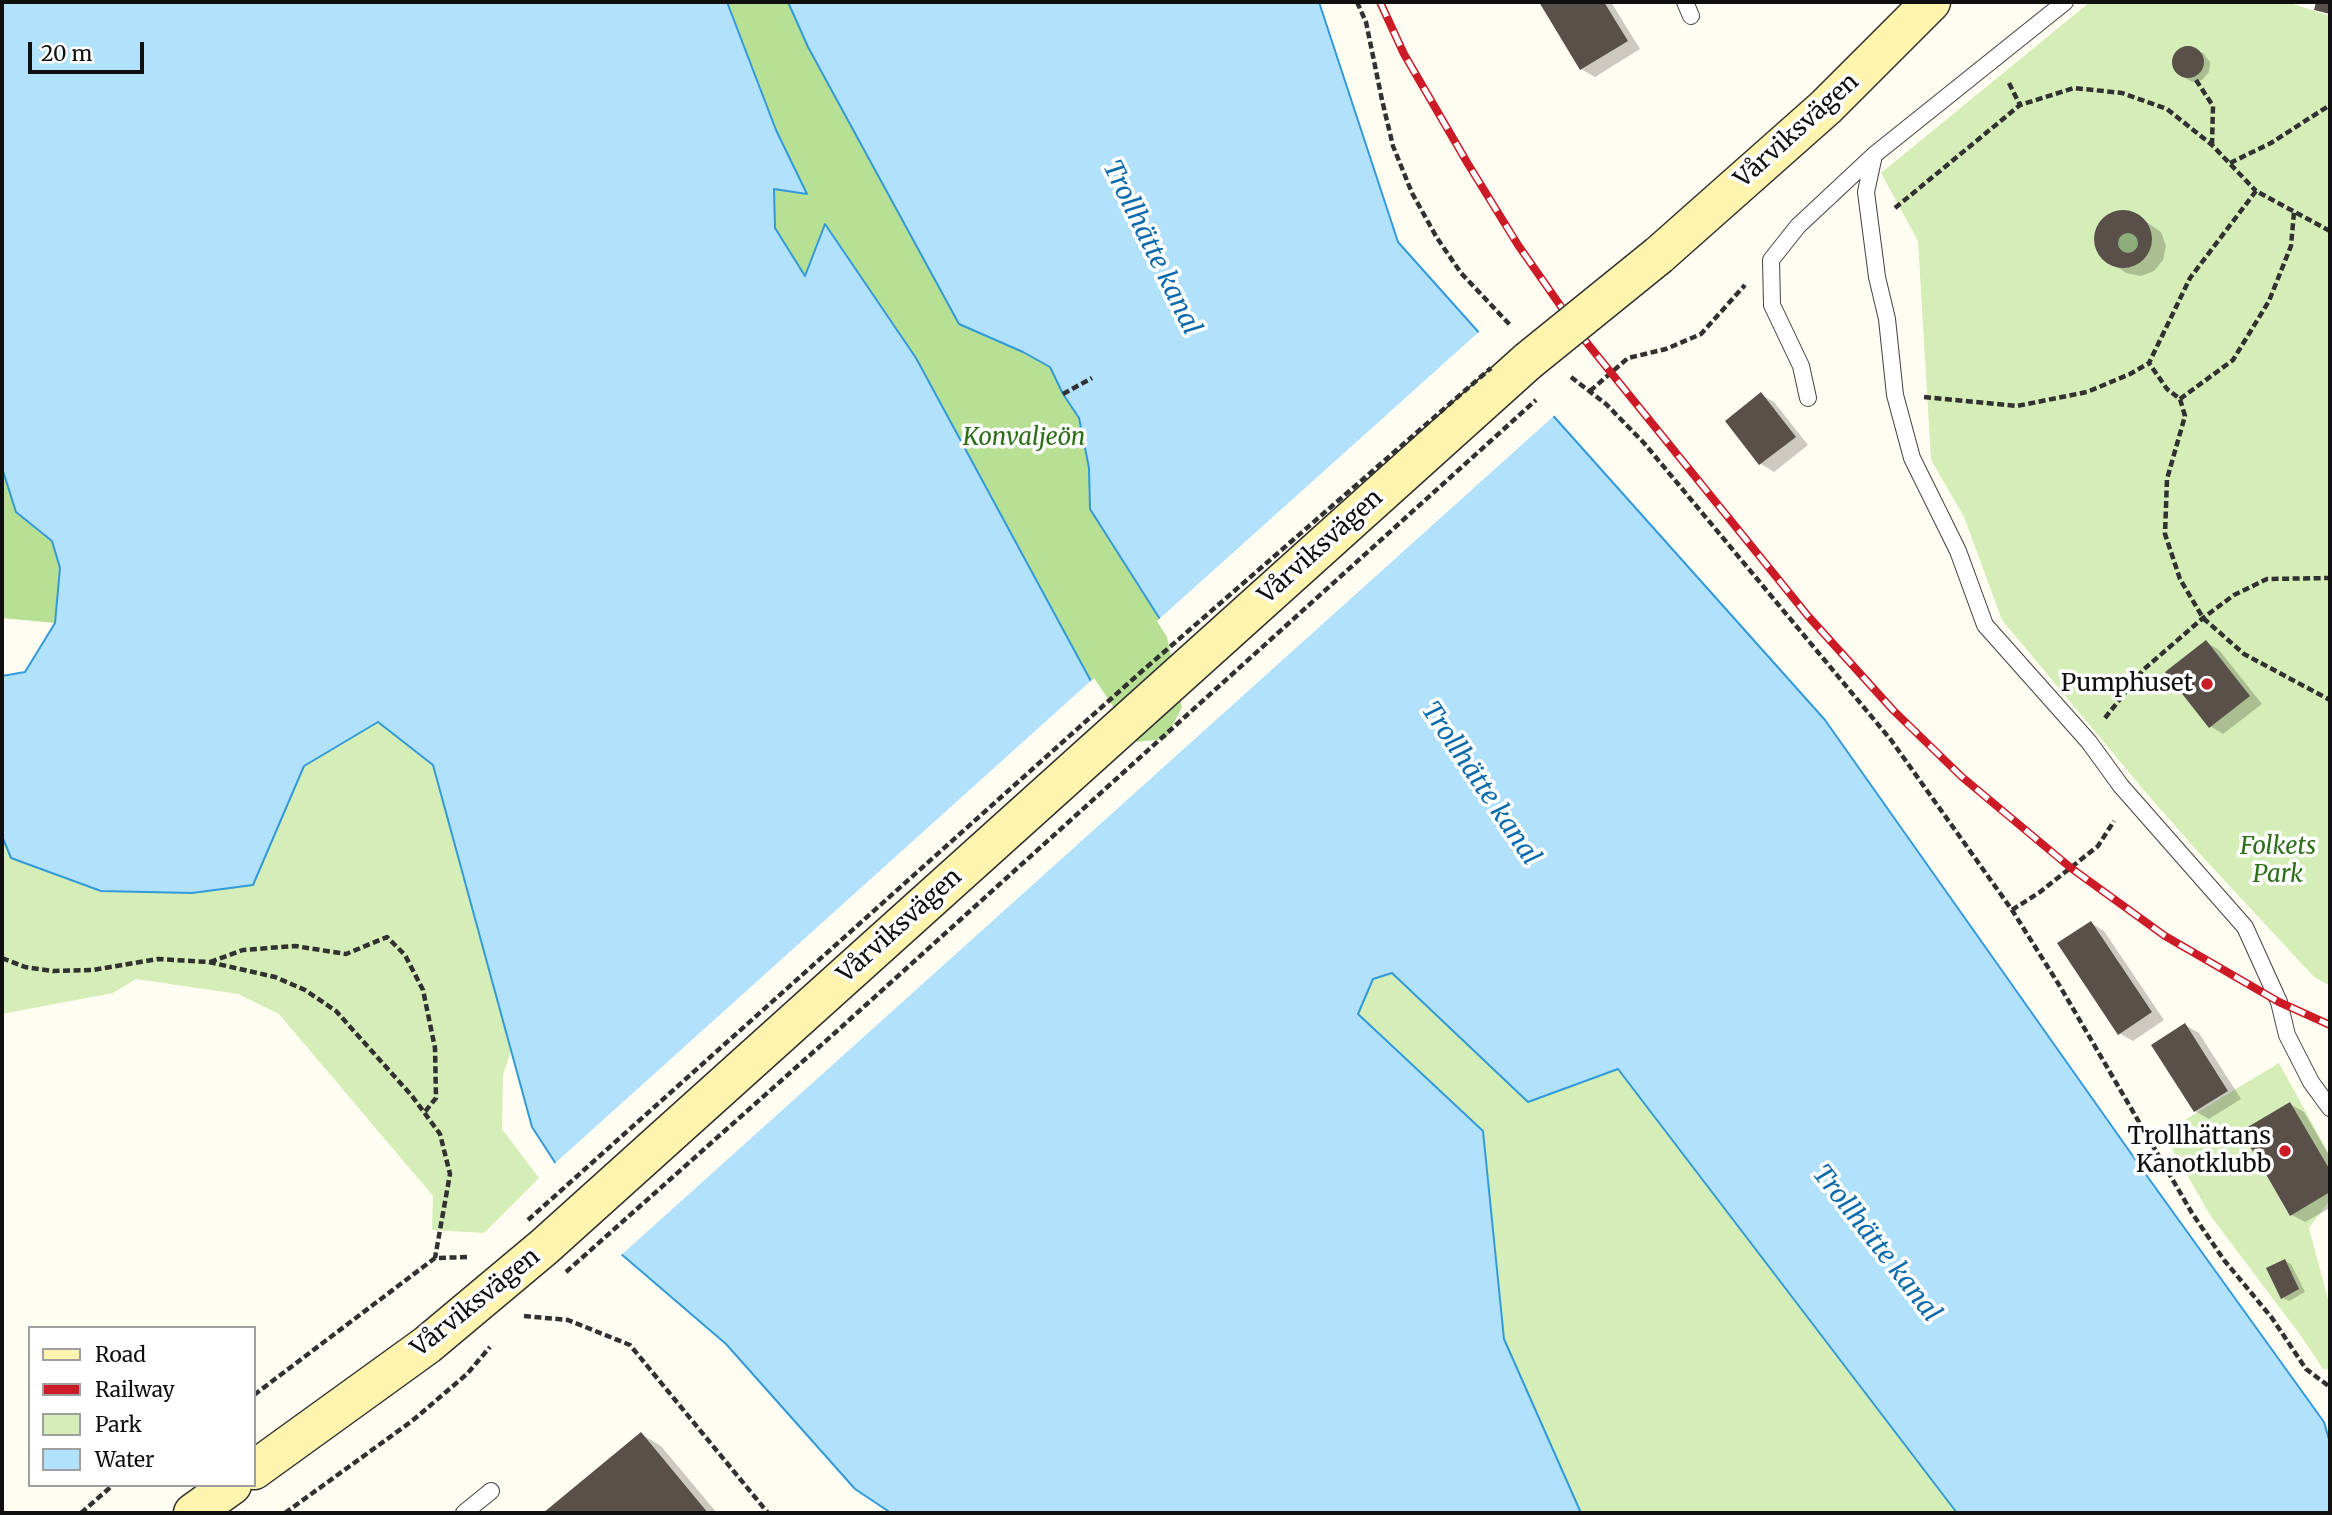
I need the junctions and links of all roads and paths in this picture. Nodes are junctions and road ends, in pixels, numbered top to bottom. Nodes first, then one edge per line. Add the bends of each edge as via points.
1 (1357, 2) edge
2 (1931, 2) edge
3 (2065, 2) edge
4 (2196, 80) dead end
5 (2330, 105) edge
6 (2212, 145) junction
7 (1874, 155) junction
8 (2230, 163) junction
9 (2256, 191) junction
10 (2294, 212) junction
11 (1870, 229) junction
12 (2330, 231) edge
13 (1771, 260) junction
14 (2149, 363) junction
15 (1529, 365) junction
16 (1572, 368) dead end
17 (1568, 374) dead end
18 (1092, 378) dead end
19 (1590, 391) junction
20 (1063, 394) dead end
21 (1895, 395) junction
22 (1808, 398) dead end
23 (2180, 399) junction
24 (2330, 578) edge
25 (2203, 618) junction
26 (2330, 700) edge
27 (2089, 742) junction
28 (2121, 786) junction
29 (2012, 910) junction
30 (2, 958) edge
31 (209, 962) junction
32 (2330, 1108) edge
33 (424, 1113) junction
34 (543, 1250) junction
35 (472, 1257) dead end
36 (435, 1258) junction
37 (526, 1307) dead end
38 (491, 1345) dead end
39 (2330, 1387) edge
40 (256, 1393) edge
41 (256, 1469) edge
42 (111, 1487) edge
43 (229, 1487) edge
44 (491, 1491) dead end
45 (81, 1513) edge
46 (193, 1513) edge
47 (285, 1513) edge
48 (464, 1513) edge
49 (768, 1513) edge

1 - 15 path via 1366,22 1393,145 1412,193 1437,238
2 - 15 street, Vårviksvägen, bridge via 1826,107
3 - 7 lane
4 - 6 path via 2213,106
5 - 8 path
6 - 8 path
6 - 11 path via 2167,109 2122,93 2074,88 2020,105
7 - 11 lane via 1867,192
7 - 13 lane via 1798,226
8 - 9 path
9 - 10 path
9 - 14 path via 2190,278
10 - 12 path
10 - 23 path via 2291,246 2269,301 2233,360
11 - 21 lane
13 - 19 path via 1701,334 1628,358
13 - 22 lane via 1772,305 1801,366
14 - 21 path via 2087,392 2017,406
14 - 23 path via 2167,390
15 - 16 path
15 - 34 street, Vårviksvägen
15 - 34 path, bridge via 1131,681
15 - 34 path, bridge via 848,1022
17 - 19 path
18 - 20 path
19 - 29 path via 1644,443 1891,740
21 - 27 lane via 1912,458 1958,551 1985,625
23 - 25 path via 2185,416 2167,479 2165,534 2180,579
24 - 25 path via 2267,579 2234,595
25 - 26 path via 2244,654
25 - 27 path via 2143,670
27 - 28 lane
28 - 29 path via 2113,823 2098,846
28 - 32 lane via 2245,927 2279,1002 2287,1035
29 - 39 path via 2192,1213 2306,1369
30 - 31 path via 53,971 93,970 158,959
31 - 33 path via 275,977 336,1011
31 - 33 path via 243,950 282,947 346,954 387,937 405,955 423,990 435,1048 436,1098
33 - 36 path via 440,1134 450,1174
34 - 41 street, Vårviksvägen via 427,1345
35 - 36 path
36 - 40 path
37 - 49 path via 516,1315 568,1320 630,1345
38 - 47 path via 467,1374 412,1421
42 - 45 path
43 - 46 street
44 - 48 lane

